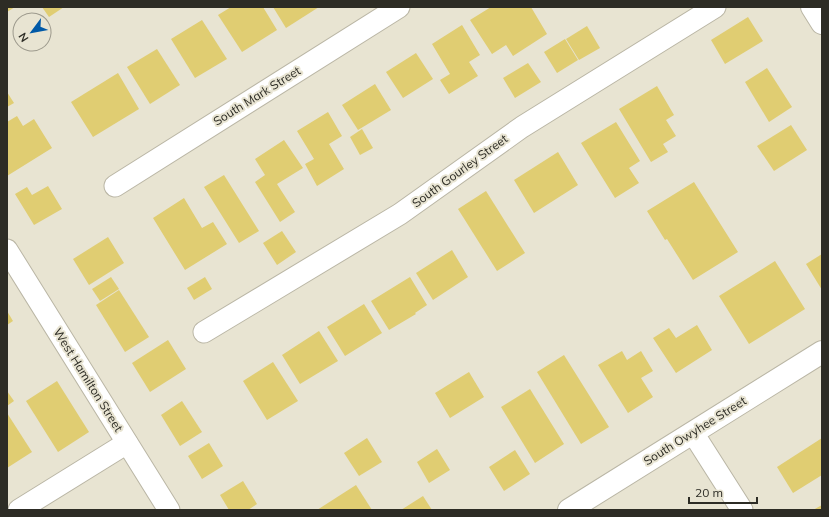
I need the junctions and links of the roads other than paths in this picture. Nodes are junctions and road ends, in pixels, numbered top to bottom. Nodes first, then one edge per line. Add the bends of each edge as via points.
1 (399, 7) edge
2 (715, 7) edge
3 (812, 7) edge
4 (822, 23) edge
5 (115, 186) dead end
6 (7, 250) edge
7 (204, 332) dead end
8 (822, 352) edge
9 (693, 433) junction
10 (127, 443) junction
11 (19, 510) edge
12 (169, 510) edge
13 (569, 510) edge
14 (742, 510) edge

1 - 5 street, South Mark Street
2 - 7 street, South Gourley Street via 522,127 400,214
3 - 4 street
6 - 10 street, West Hamilton Street
8 - 9 street, South Owyhee Street
9 - 13 street, South Owyhee Street
9 - 14 street
10 - 11 street
10 - 12 street, West Hamilton Street

